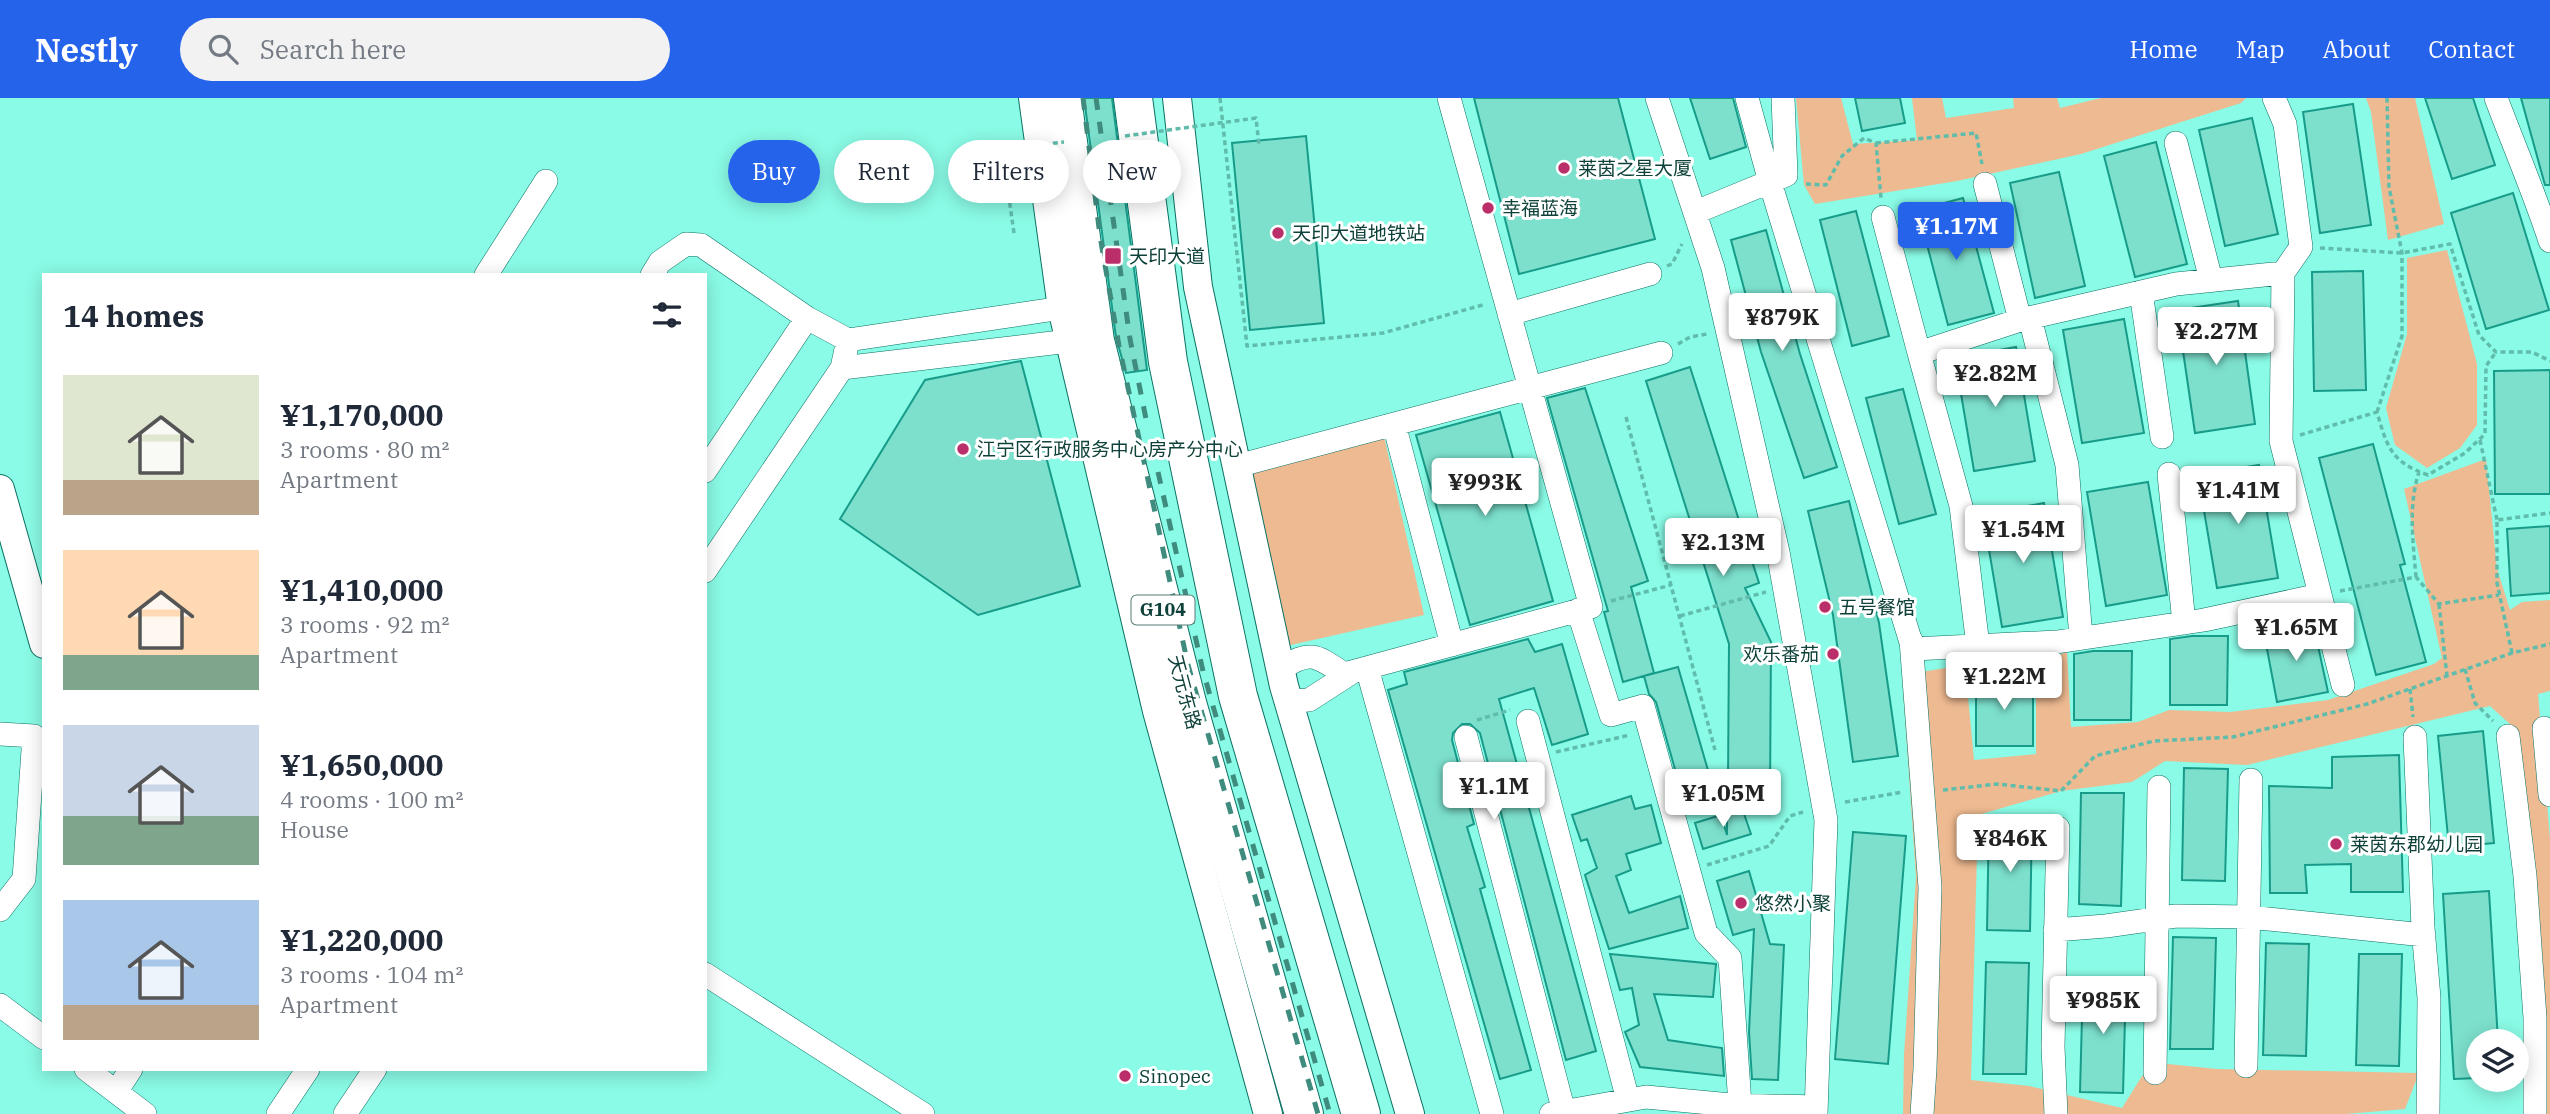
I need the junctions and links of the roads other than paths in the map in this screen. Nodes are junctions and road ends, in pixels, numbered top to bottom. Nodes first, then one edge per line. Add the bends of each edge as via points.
1 (1033, 98) edge
2 (1062, 98) edge
3 (1133, 98) edge
4 (1177, 98) edge
5 (1449, 98) edge
6 (1657, 98) edge
7 (1747, 98) edge
8 (1783, 98) edge
9 (2274, 98) edge
10 (2496, 98) edge
11 (2176, 143) dead end
12 (546, 181) dead end
13 (1770, 182) junction
14 (1985, 184) road end
15 (2541, 184) edge
16 (1698, 217) junction
17 (1883, 217) road end
18 (2550, 241) edge
19 (487, 273) edge
20 (653, 273) edge
21 (2283, 273) junction
22 (1650, 274) road end
23 (2211, 280) junction
24 (2141, 292) junction
25 (1507, 307) junction
26 (1062, 308) junction
27 (807, 318) junction
28 (2025, 319) junction
29 (848, 340) junction
30 (1069, 341) junction
31 (1919, 353) junction
32 (1661, 354) road end
33 (842, 368) junction
34 (1530, 388) junction
35 (1394, 424) junction
36 (2162, 437) dead end
37 (1237, 466) junction
38 (707, 468) edge
39 (2169, 474) dead end
40 (0, 489) edge
41 (707, 568) edge
42 (2320, 595) junction
43 (1584, 608) junction
44 (2184, 623) junction
45 (42, 637) edge
46 (2081, 638) junction
47 (1911, 640) junction
48 (1452, 645) junction
49 (1978, 646) junction
50 (1281, 669) junction
51 (1359, 670) junction
52 (2343, 685) dead end
53 (1289, 701) junction
54 (1528, 721) road end
55 (2544, 728) dead end
56 (0, 734) edge
57 (2508, 736) road end
58 (1466, 737) road end
59 (2415, 737) road end
60 (2251, 780) dead end
61 (2159, 787) dead end
62 (2550, 795) edge
63 (2058, 828) dead end
64 (0, 910) edge
65 (2249, 917) junction
66 (2157, 919) junction
67 (2055, 930) junction
68 (2424, 935) junction
69 (707, 975) edge
70 (0, 1005) edge
71 (42, 1036) edge
72 (2246, 1066) dead end
73 (89, 1071) edge
74 (130, 1071) edge
75 (307, 1071) edge
76 (374, 1071) edge
77 (2155, 1073) dead end
78 (116, 1092) junction
79 (1628, 1100) junction
80 (1740, 1105) junction
81 (1816, 1110) edge
82 (1557, 1113) edge
83 (145, 1114) edge
84 (278, 1114) edge
85 (345, 1114) edge
86 (923, 1114) edge
87 (1269, 1114) edge
88 (1304, 1114) edge
89 (1361, 1114) edge
90 (1410, 1114) edge
91 (1492, 1114) edge
92 (1922, 1114) edge
93 (2056, 1114) edge
94 (2428, 1114) edge
95 (2535, 1114) edge

1 - 26 street, 天元东路
2 - 88 highway, 天元东路 / G104 via 1095,341 1187,703
3 - 89 highway, G104 via 1168,362 1238,696
4 - 37 street via 1198,287
5 - 25 street
6 - 16 street
7 - 13 street
8 - 13 street via 1786,175
9 - 21 street via 2285,124 2301,247
10 - 15 street via 2520,161
11 - 23 street
12 - 19 street
13 - 16 street
13 - 47 street
14 - 28 street
15 - 18 street
16 - 81 street via 1784,586 1826,820
17 - 31 street
20 - 27 street via 660,262 686,244 701,245
21 - 23 street
21 - 42 street via 2281,441
22 - 25 street
23 - 24 street
24 - 28 street
24 - 36 street
25 - 34 street
26 - 29 street
26 - 30 street, 天元东路
27 - 29 street
27 - 38 street
28 - 31 street
28 - 46 street via 2067,465
29 - 33 street
30 - 33 street
30 - 87 street, 天元东路 via 1157,711
31 - 49 street via 1961,506
32 - 34 street
33 - 41 street
34 - 35 street
34 - 43 street
35 - 37 street
35 - 48 street
37 - 50 street
39 - 44 street
40 - 45 street
42 - 44 street
42 - 52 street
43 - 48 street
43 - 80 street via 1611,715 1643,706 1706,933 1730,958
44 - 46 street
46 - 49 street
47 - 49 street via 1913,649
47 - 92 street via 1930,887
48 - 51 street
50 - 51 street via 1298,657 1319,658 1344,674
50 - 53 street
51 - 53 street via 1309,700
51 - 91 street
53 - 90 street
54 - 79 street
55 - 62 street
56 - 64 street via 34,736 24,879
57 - 95 street via 2525,876 2535,1018
58 - 82 street
59 - 68 street
60 - 65 street
61 - 66 street
63 - 67 street
65 - 66 street
65 - 68 street
65 - 72 street
66 - 67 street
66 - 77 street
67 - 93 street
68 - 94 street via 2429,998
69 - 86 street
70 - 71 street
73 - 78 street
74 - 78 street
75 - 84 street
76 - 85 street
78 - 83 street
79 - 80 street via 1646,1097
79 - 82 street
80 - 81 street

